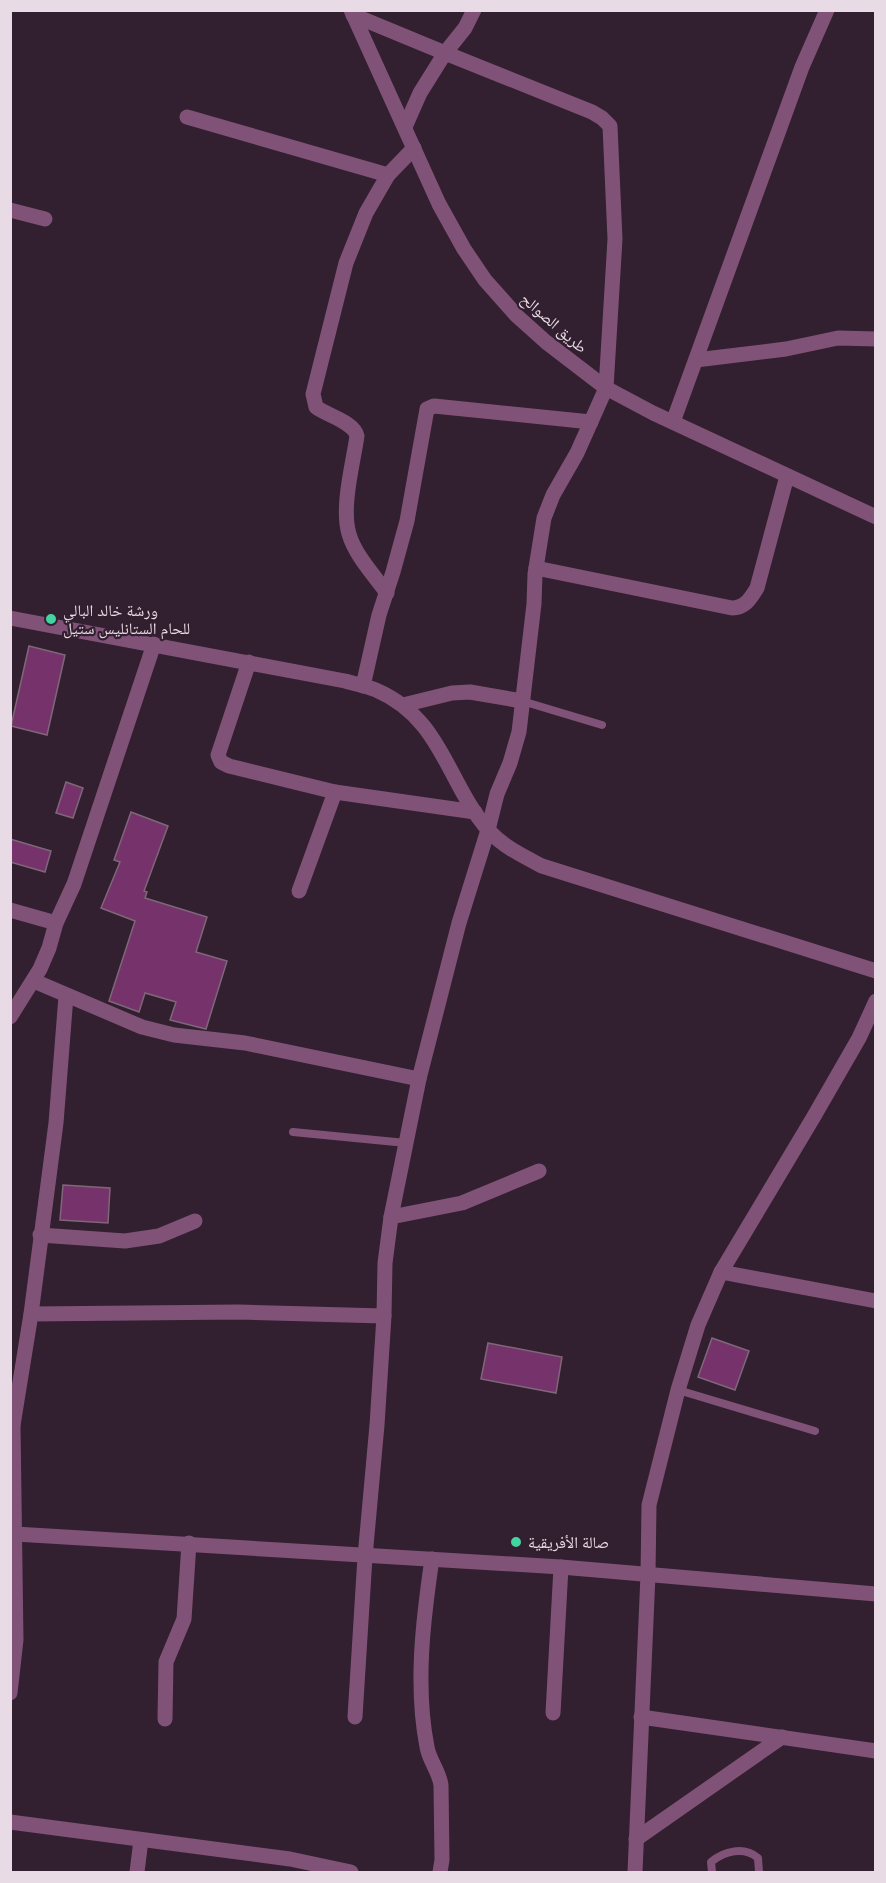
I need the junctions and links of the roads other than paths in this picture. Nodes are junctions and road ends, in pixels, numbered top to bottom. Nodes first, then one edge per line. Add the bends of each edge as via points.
1 (474, 10) edge
2 (827, 10) edge
3 (352, 13) edge
4 (445, 53) junction
5 (187, 117) dead end
6 (405, 127) junction
7 (414, 148) junction
8 (387, 175) junction
9 (10, 210) edge
10 (45, 219) dead end
11 (876, 339) edge
12 (696, 360) junction
13 (606, 388) junction
14 (591, 422) junction
15 (674, 422) junction
16 (787, 476) junction
17 (876, 516) edge
18 (536, 568) junction
19 (387, 592) junction
20 (10, 618) edge
21 (154, 644) junction
22 (249, 662) junction
23 (363, 686) junction
24 (522, 701) junction
25 (403, 705) junction
26 (602, 725) dead end
27 (335, 792) junction
28 (475, 812) junction
29 (488, 830) junction
30 (299, 891) dead end
31 (10, 910) edge
32 (56, 923) junction
33 (876, 971) edge
34 (34, 981) junction
35 (66, 996) junction
36 (876, 1001) edge
37 (10, 1017) edge
38 (419, 1079) junction
39 (293, 1132) dead end
40 (406, 1143) junction
41 (539, 1171) dead end
42 (392, 1217) junction
43 (195, 1221) dead end
44 (40, 1235) junction
45 (721, 1272) junction
46 (876, 1301) edge
47 (31, 1314) junction
48 (384, 1316) junction
49 (678, 1390) junction
50 (12, 1425) edge
51 (815, 1431) dead end
52 (15, 1534) junction
53 (189, 1544) junction
54 (365, 1557) junction
55 (432, 1559) junction
56 (561, 1567) junction
57 (648, 1575) junction
58 (876, 1594) edge
59 (10, 1693) edge
60 (553, 1713) dead end
61 (355, 1717) dead end
62 (640, 1717) junction
63 (165, 1719) dead end
64 (782, 1737) junction
65 (876, 1750) edge
66 (10, 1822) edge
67 (636, 1839) junction
68 (141, 1840) junction
69 (289, 1866) edge
70 (137, 1872) edge
71 (351, 1872) edge
72 (440, 1872) edge
73 (635, 1872) edge
74 (712, 1872) edge
75 (759, 1872) edge

1 - 4 street
2 - 12 street via 802,67
3 - 4 street
3 - 6 street, طريق الصوالح
4 - 6 street
4 - 13 street via 592,112 610,126 615,239
5 - 8 street
6 - 7 street, طريق الصوالح
7 - 8 street
7 - 13 street, طريق الصوالح via 439,204 486,280 546,342
8 - 19 street via 346,262 313,394 316,407 356,430 346,508 348,533
9 - 10 street
11 - 12 street via 838,338
12 - 15 street
13 - 14 street
13 - 15 street, طريق الصوالح
14 - 18 street via 567,474 552,495
14 - 19 street via 429,407 424,417 407,521
15 - 16 street, طريق الصوالح
16 - 17 street, طريق الصوالح
16 - 18 street via 757,588 740,608
18 - 24 street
19 - 23 street
20 - 21 street
21 - 22 street
21 - 32 street via 90,840
22 - 23 street
22 - 27 street via 218,755 221,762
23 - 25 street
24 - 25 street via 470,692
24 - 26 lane
24 - 29 street via 519,732
25 - 28 street via 438,745
27 - 28 street
27 - 30 street
28 - 29 street
29 - 33 street via 508,848 542,866
29 - 38 street via 459,923
31 - 32 street
32 - 34 street
34 - 35 street
34 - 37 street
35 - 38 street via 142,1027 174,1035 245,1043
35 - 44 street via 56,1123
36 - 45 street via 859,1038
38 - 40 street
39 - 40 lane
40 - 42 street
41 - 42 street via 462,1203
42 - 48 street via 385,1263
43 - 44 street via 159,1236 124,1241
44 - 47 street
45 - 46 street
45 - 49 street via 698,1325
47 - 48 street via 239,1312
47 - 50 street
48 - 54 street
49 - 51 lane
49 - 57 street via 649,1505
50 - 52 street
52 - 53 street
52 - 59 street via 16,1640
53 - 54 street
53 - 63 street via 184,1619 166,1662
54 - 55 street
54 - 61 street
55 - 56 street
55 - 72 street via 424,1608 421,1687 427,1750 441,1785
56 - 57 street
56 - 60 street
57 - 58 street
57 - 62 street
62 - 64 street
62 - 67 street
64 - 65 street
64 - 67 street
66 - 68 street
67 - 73 street
68 - 69 street
68 - 70 street
69 - 71 street
74 - 75 lane via 711,1862 722,1854 744,1851 758,1858

